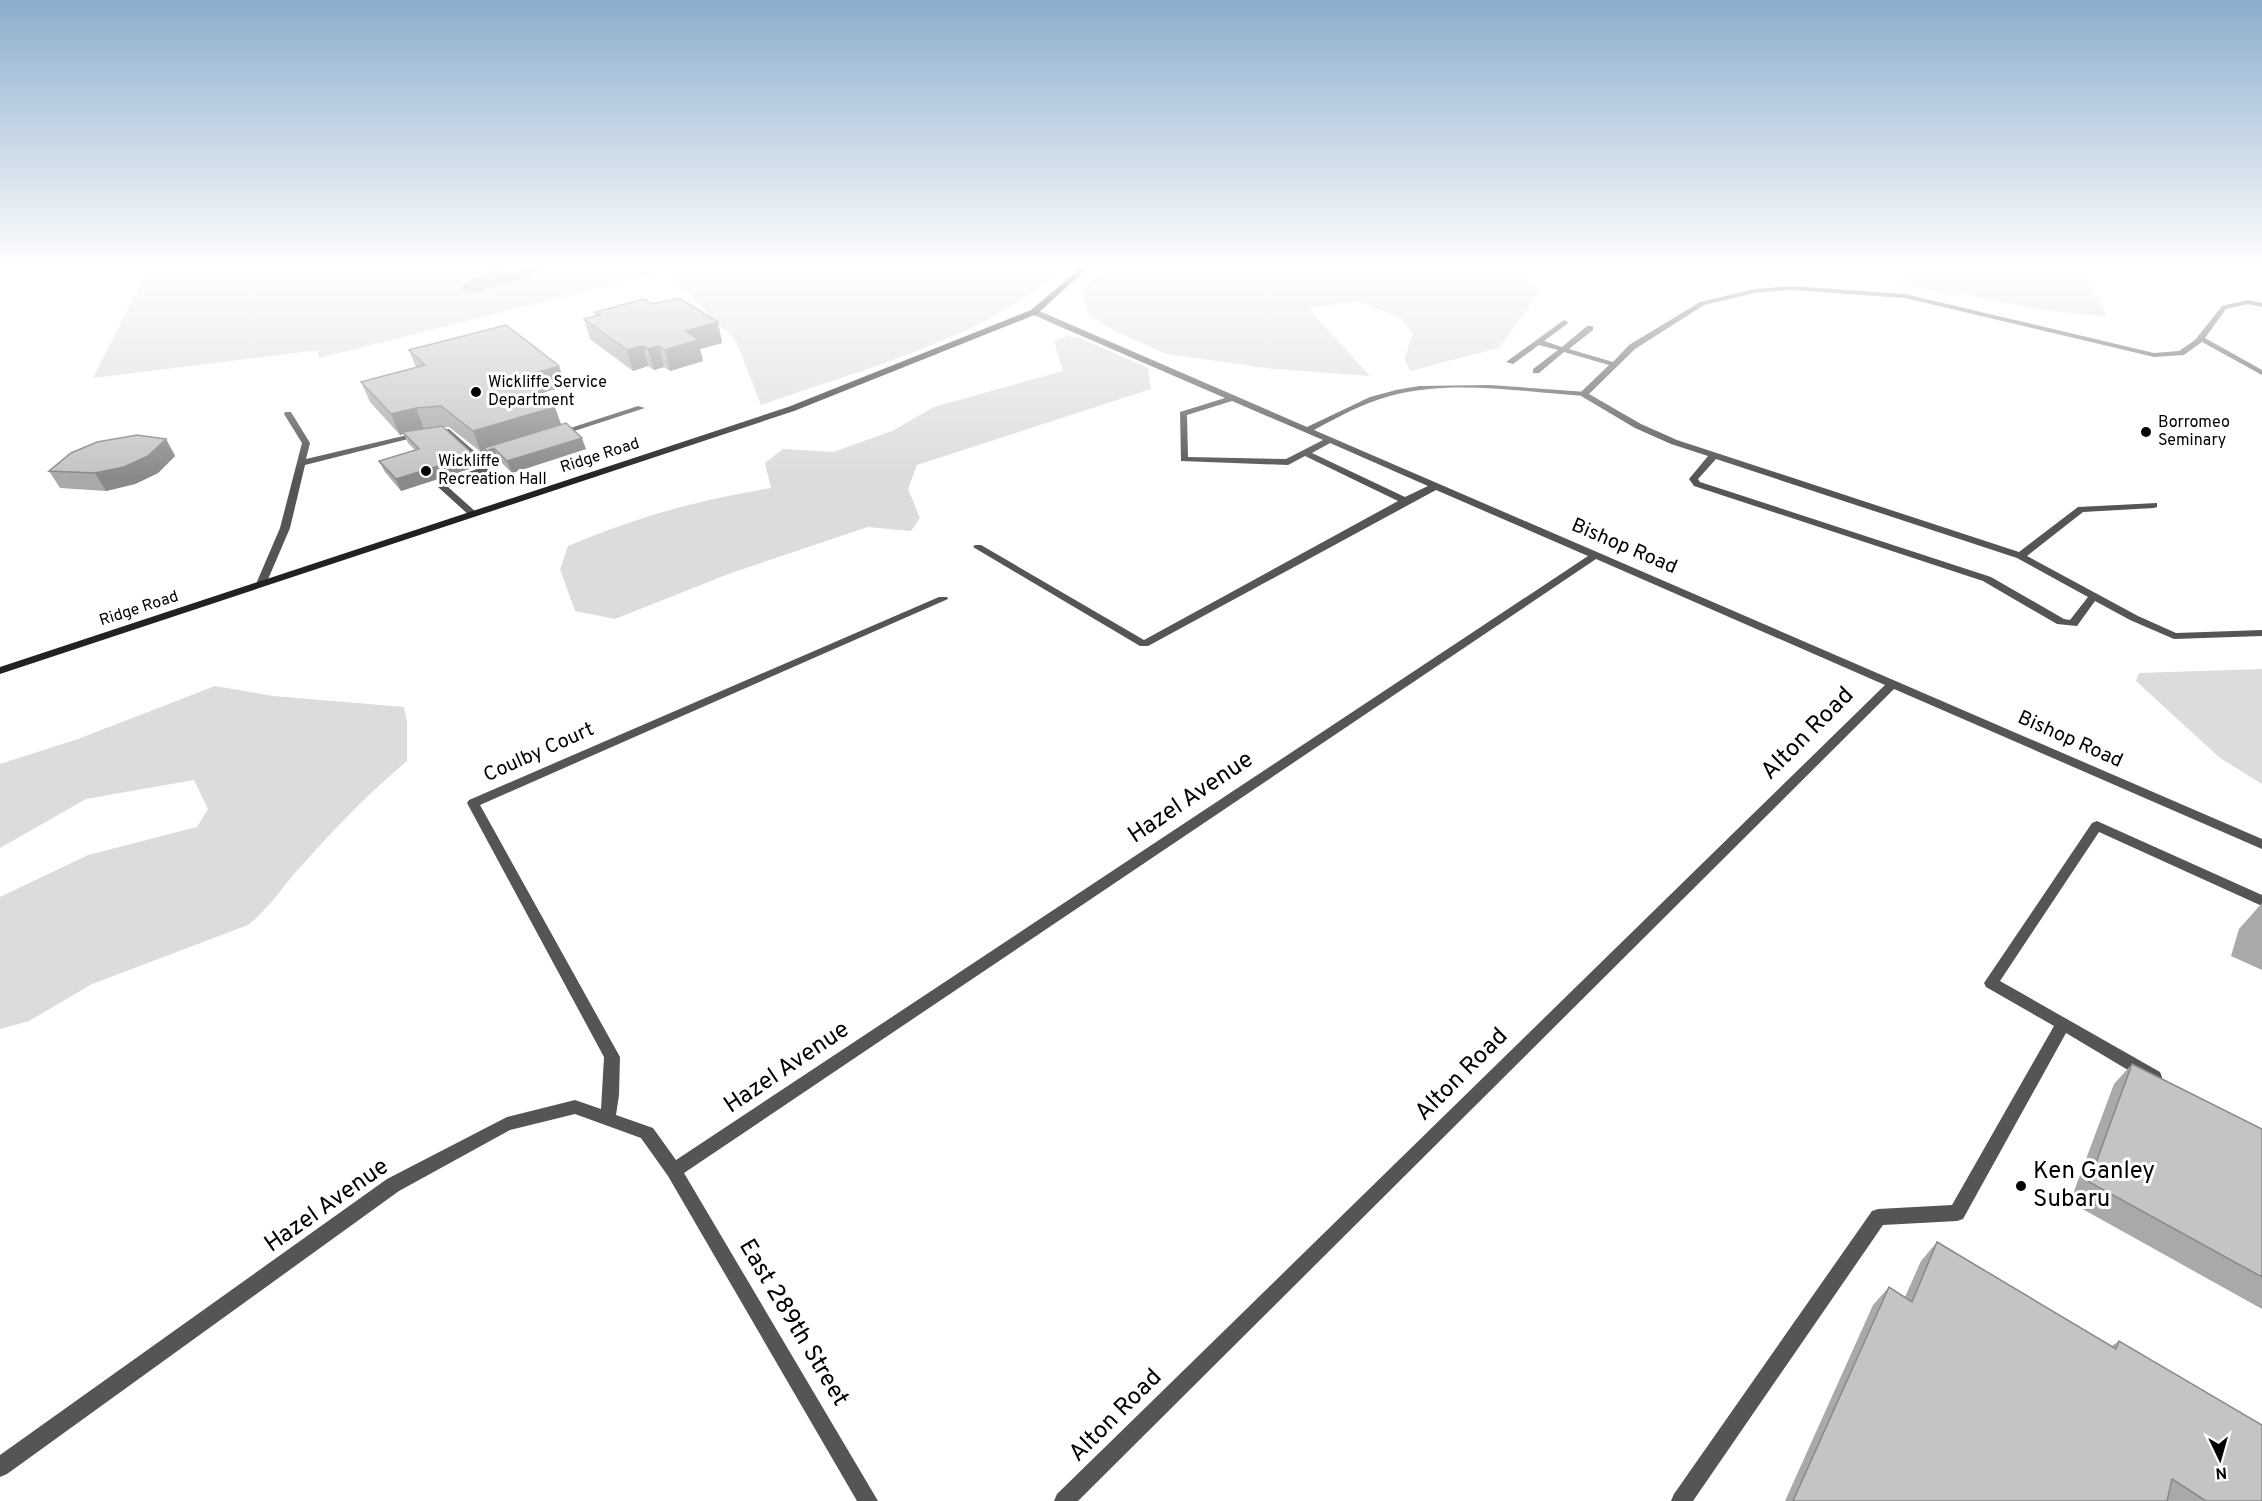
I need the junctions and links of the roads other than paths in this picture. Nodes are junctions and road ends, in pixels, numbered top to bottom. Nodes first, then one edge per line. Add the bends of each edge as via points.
1 (971, 337) edge
2 (1092, 337) edge
3 (1544, 337) edge
4 (1579, 337) edge
5 (1648, 337) edge
6 (2078, 337) edge
7 (2200, 338) joint
8 (1538, 342) junction
9 (1564, 349) junction
10 (1510, 362) dead end
11 (1613, 364) junction
12 (1536, 371) dead end
13 (2262, 373) edge
14 (1584, 394) junction
15 (1232, 398) junction
16 (641, 408) dead end
17 (288, 414) dead end
18 (1308, 430) junction
19 (554, 435) edge
20 (1330, 440) junction
21 (1305, 453) junction
22 (489, 454) edge
23 (1714, 455) junction
24 (478, 458) junction
25 (302, 463) junction
26 (1436, 486) junction
27 (1405, 501) junction
28 (2154, 505) dead end
29 (473, 514) junction
30 (978, 547) dead end
31 (1596, 555) junction
32 (2020, 556) junction
33 (261, 584) junction
34 (2094, 596) junction
35 (944, 599) dead end
36 (2262, 633) edge
37 (0, 671) edge
38 (1894, 683) junction
39 (2262, 844) edge
40 (2262, 901) edge
41 (2063, 1024) junction
42 (2172, 1087) edge
43 (607, 1119) junction
44 (674, 1171) junction
45 (0, 1467) edge
46 (868, 1501) edge
47 (1064, 1501) edge
48 (1682, 1501) edge

1 - 29 main road, Ridge Road via 790,409
2 - 15 street, Bishop Road
3 - 8 street
4 - 9 street
5 - 11 street
6 - 7 street via 2154,355 2181,353
7 - 13 street
8 - 9 street
8 - 10 street
9 - 11 street
9 - 12 street
11 - 14 street
14 - 18 street via 1448,386 1395,392 1350,407
14 - 23 street via 1638,426
15 - 18 street, Bishop Road
15 - 21 street via 1183,414 1184,459 1287,462
16 - 19 street
17 - 25 street via 306,443
18 - 20 street, Bishop Road
20 - 21 street
20 - 26 street, Bishop Road
21 - 27 street
22 - 24 street
23 - 32 street
23 - 34 street via 1693,479 1697,484 1987,579 2061,622 2073,624
24 - 25 street via 449,432 443,432
24 - 29 street via 486,465 484,470 446,483 443,488
25 - 33 street via 285,528
26 - 27 street
26 - 31 street, Bishop Road
27 - 30 street via 1144,644
28 - 32 street via 2081,509
29 - 33 main road, Ridge Road
31 - 38 street, Bishop Road
31 - 44 street, Hazel Avenue
32 - 34 street
33 - 37 main road, Ridge Road
34 - 36 street via 2174,636
35 - 43 street, Coulby Court via 473,803 612,1057
38 - 39 street, Bishop Road
38 - 47 street, Alton Road
40 - 41 street via 2097,826 1991,983
41 - 42 street
41 - 48 street via 1957,1213 1878,1217
43 - 44 street, Hazel Avenue via 647,1133
43 - 45 street, Hazel Avenue via 575,1107 507,1124 393,1185
44 - 46 street, East 289th Street

